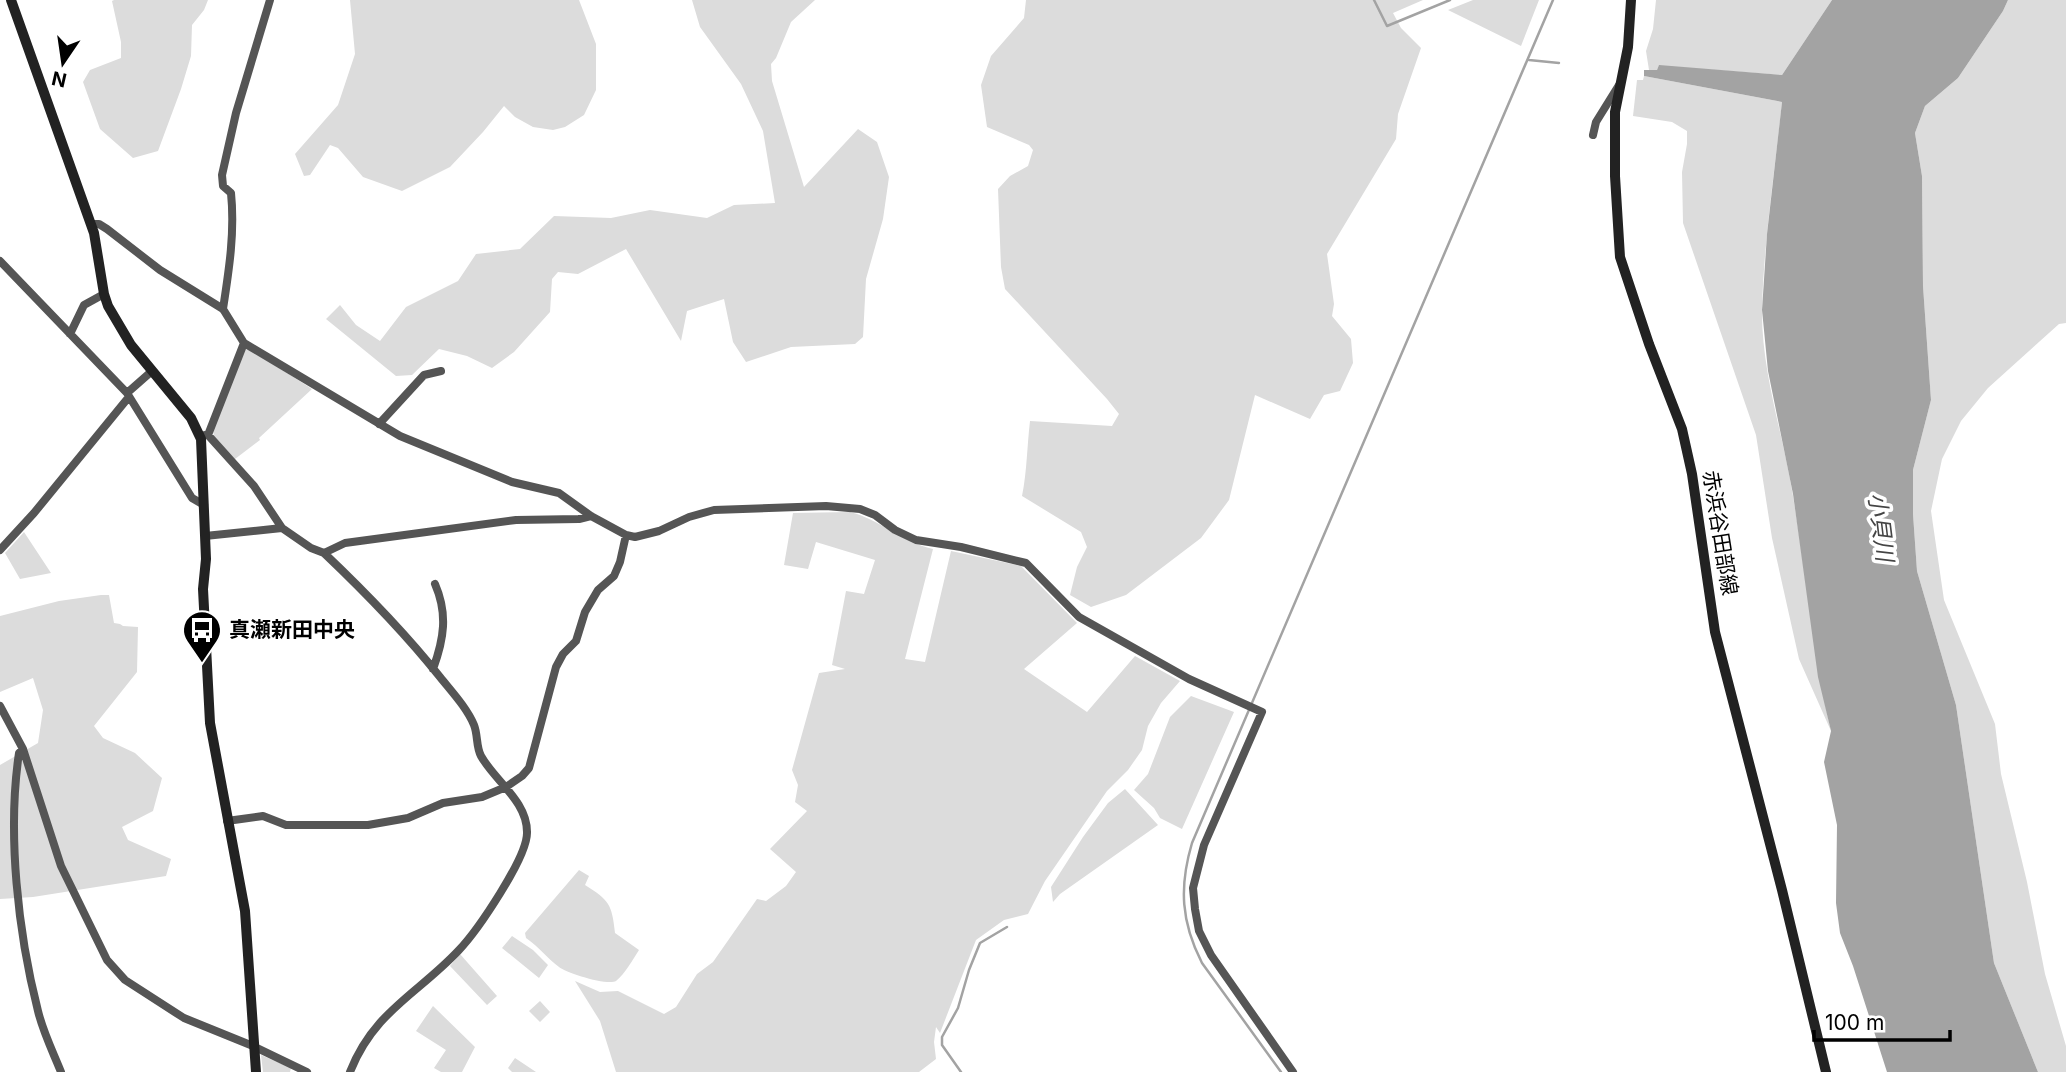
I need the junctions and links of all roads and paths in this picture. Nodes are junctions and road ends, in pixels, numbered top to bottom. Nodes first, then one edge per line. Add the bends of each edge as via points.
1 (11, 0) edge
2 (270, 0) edge
3 (1631, 0) edge
4 (1619, 85) junction
5 (1592, 135) dead end
6 (91, 223) junction
7 (0, 261) edge
8 (104, 294) junction
9 (223, 309) junction
10 (70, 334) junction
11 (243, 343) junction
12 (152, 371) junction
13 (441, 371) dead end
14 (127, 395) junction
15 (379, 424) junction
16 (204, 435) junction
17 (204, 505) junction
18 (591, 516) junction
19 (282, 528) junction
20 (626, 535) junction
21 (205, 536) junction
22 (0, 550) edge
23 (324, 553) junction
24 (435, 584) dead end
25 (433, 669) junction
26 (0, 706) edge
27 (23, 749) junction
28 (506, 787) junction
29 (228, 821) junction
30 (253, 1046) junction
31 (61, 1072) edge
32 (256, 1072) edge
33 (307, 1072) edge
34 (350, 1072) edge
35 (1293, 1072) edge
36 (1826, 1072) edge

1 - 6 street
2 - 9 street via 222,175 232,208
3 - 4 street, 赤浜谷田部線 via 1628,47
4 - 5 street
4 - 36 street, 赤浜谷田部線 via 1615,176 1620,257 1682,429 1715,632
6 - 8 street
6 - 9 street via 107,229 160,270
7 - 10 street
8 - 10 street via 84,304
8 - 12 street via 115,321
9 - 11 street
10 - 14 street
11 - 15 street
11 - 16 street
12 - 14 street
12 - 16 street
13 - 15 street via 424,375
14 - 17 street via 192,498
14 - 22 street via 51,494
15 - 18 street via 512,482 559,493
16 - 17 street
16 - 19 street via 254,486
17 - 21 street
18 - 20 street
18 - 23 street via 516,520 345,543
19 - 21 street
19 - 23 street
20 - 28 street via 614,576 598,590 576,641 556,667 528,768
20 - 35 street via 659,531 714,510 860,509 916,540 1026,563 1079,617 1189,679 1262,712 1204,845 1194,888 1195,909 1211,955
21 - 29 street via 209,706
23 - 25 street
24 - 25 street via 444,619
25 - 28 street via 474,725 480,755
26 - 27 street
27 - 30 street via 61,866 107,960 125,980 184,1018
27 - 31 street via 13,812 22,933 38,1014
28 - 29 street via 482,797 443,803 408,818 368,825 286,825 263,816
28 - 34 street via 527,825 521,856 473,934 386,1014
29 - 30 street via 247,929
30 - 32 street
30 - 33 street

